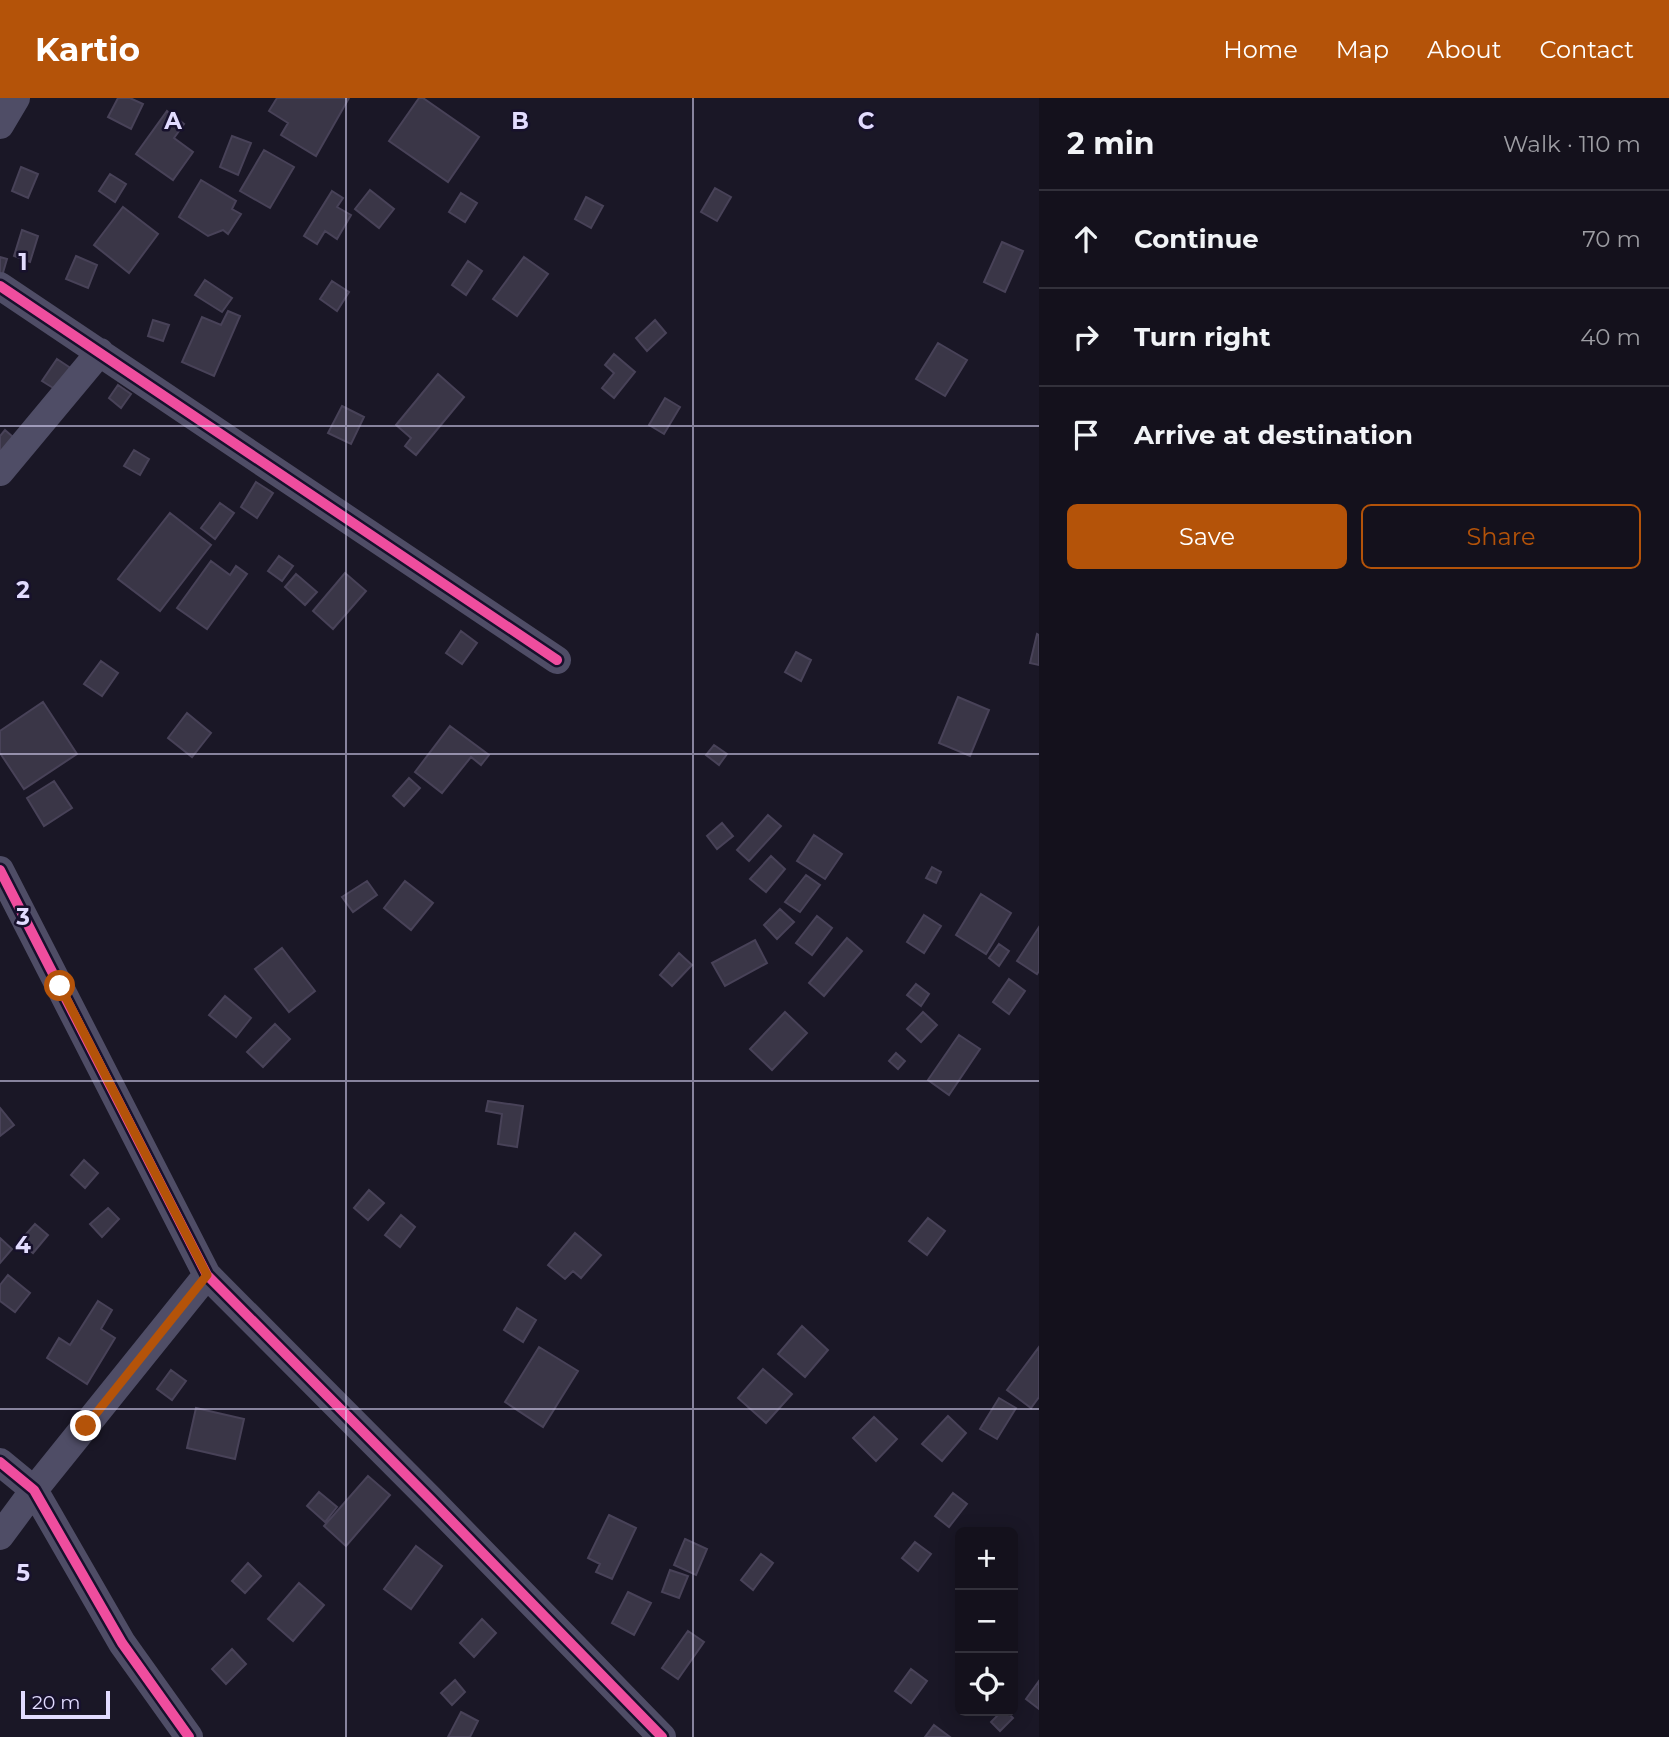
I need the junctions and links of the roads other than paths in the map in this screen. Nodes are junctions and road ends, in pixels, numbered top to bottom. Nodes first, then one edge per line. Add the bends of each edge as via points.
1 (16, 98) edge
2 (0, 125) edge
3 (0, 286) edge
4 (100, 352) junction
5 (0, 472) edge
6 (557, 660) dead end
7 (0, 870) edge
8 (207, 1275) junction
9 (0, 1462) edge
10 (34, 1490) junction
11 (0, 1536) edge
12 (189, 1737) edge
13 (662, 1737) edge

1 - 2 street
3 - 4 street
4 - 5 street
4 - 6 street
7 - 8 street
8 - 10 street
8 - 13 street
9 - 10 street
10 - 11 street
10 - 12 street via 122,1643

